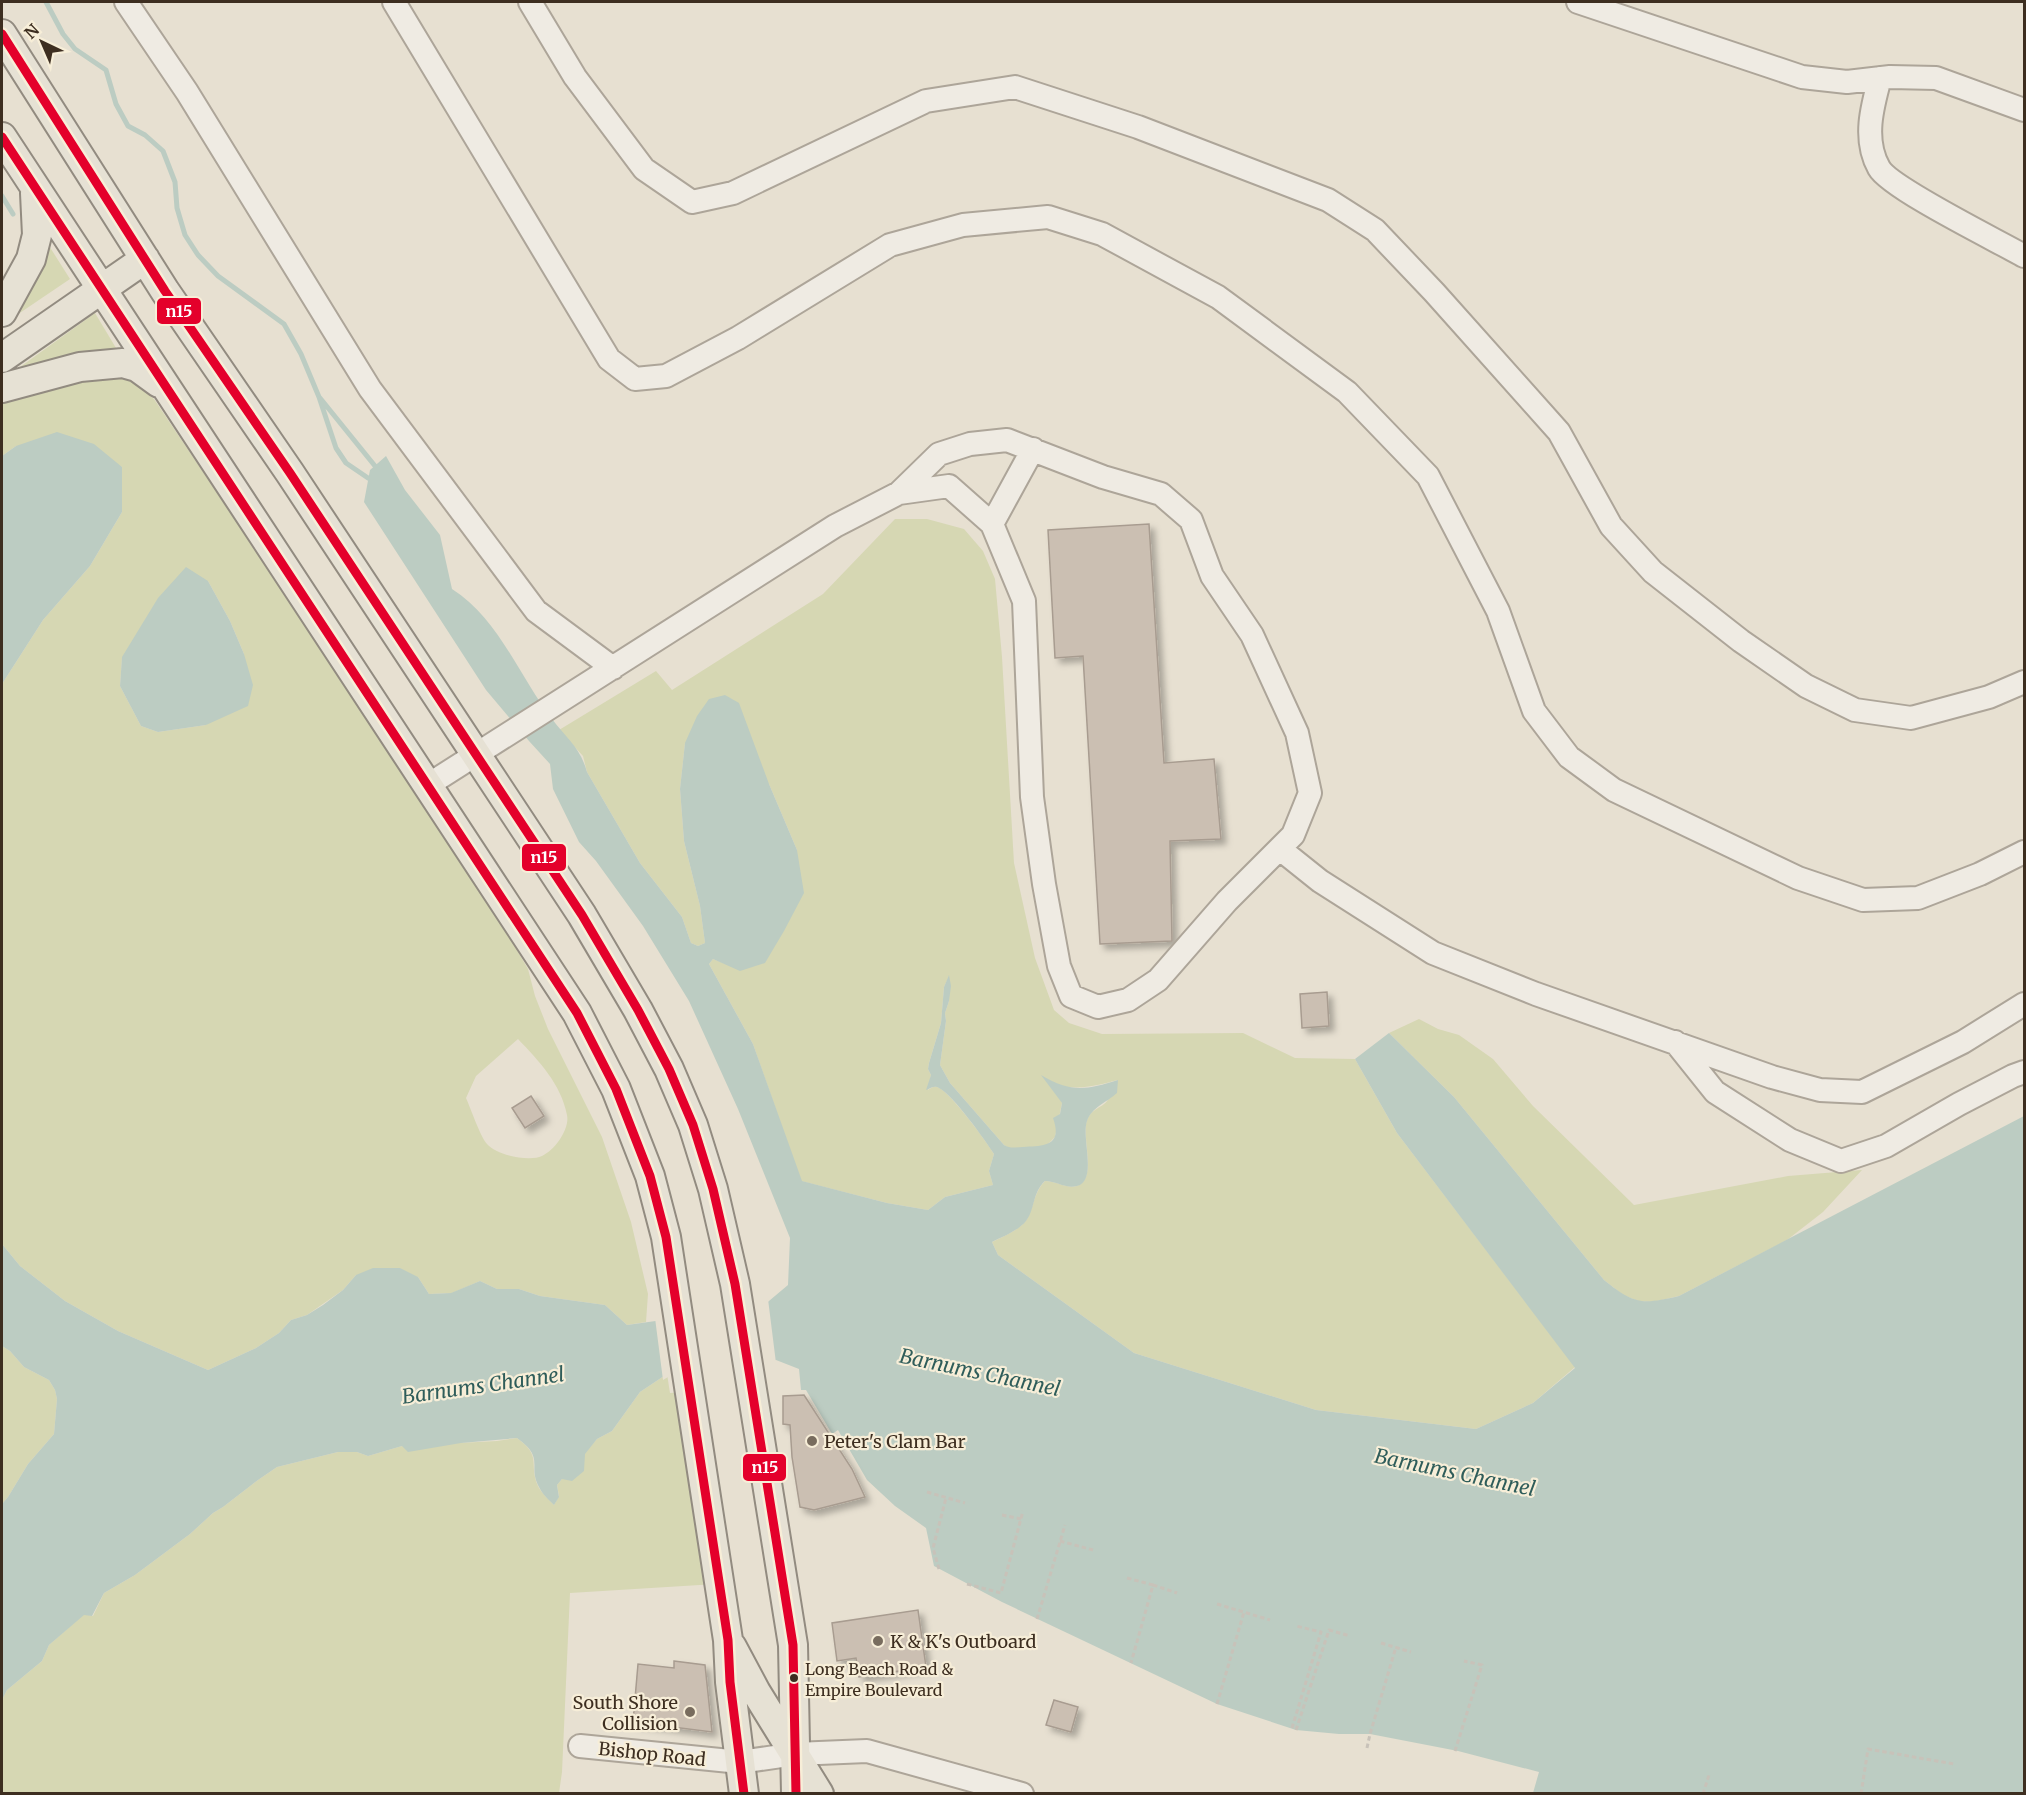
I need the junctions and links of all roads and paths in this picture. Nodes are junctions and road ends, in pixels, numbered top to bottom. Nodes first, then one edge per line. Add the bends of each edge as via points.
1 (126, 2) edge
2 (394, 2) edge
3 (530, 2) edge
4 (1578, 2) edge
5 (2, 34) edge
6 (1880, 78) junction
7 (2025, 110) edge
8 (2, 137) edge
9 (34, 188) junction
10 (2025, 256) edge
11 (145, 259) junction
12 (100, 290) junction
13 (2, 312) edge
14 (2, 358) edge
15 (2, 388) edge
16 (169, 391) junction
17 (1033, 449) junction
18 (899, 493) junction
19 (992, 524) junction
20 (613, 668) junction
21 (2025, 682) edge
22 (476, 753) junction
23 (428, 785) junction
24 (1280, 849) junction
25 (2025, 852) edge
26 (2025, 1004) edge
27 (1675, 1042) junction
28 (2025, 1072) edge
29 (927, 1492) dead end
30 (946, 1498) junction
31 (964, 1503) dead end
32 (1023, 1510) dead end
33 (1002, 1515) dead end
34 (1021, 1519) junction
35 (1065, 1525) dead end
36 (1060, 1541) junction
37 (1093, 1550) dead end
38 (939, 1569) dead end
39 (1127, 1578) dead end
40 (967, 1584) dead end
41 (1153, 1585) junction
42 (1177, 1593) dead end
43 (1217, 1604) dead end
44 (1244, 1612) junction
45 (1037, 1619) dead end
46 (1270, 1620) dead end
47 (1296, 1626) dead end
48 (1350, 1636) dead end
49 (728, 1640) junction
50 (1381, 1643) dead end
51 (1396, 1647) junction
52 (1411, 1652) dead end
53 (1464, 1661) dead end
54 (1131, 1663) dead end
55 (1217, 1704) dead end
56 (580, 1746) dead end
57 (1367, 1748) dead end
58 (1455, 1750) dead end
59 (795, 1754) junction
60 (740, 1762) junction
61 (1954, 1764) dead end
62 (1709, 1775) dead end
63 (744, 1794) edge
64 (796, 1794) edge
65 (819, 1794) edge
66 (1022, 1794) edge
67 (1703, 1794) edge
68 (1861, 1794) edge

1 - 20 street via 370,389 536,611
2 - 25 street via 609,359 635,379 666,376 738,338 890,245 963,225 1048,217 1102,234 1218,297 1347,392 1428,476 1498,611 1534,711 1569,758 1614,790 1798,878 1863,900 1918,898
3 - 21 street via 575,77 644,169 692,202 733,193 926,101 1015,87 1137,127 1328,200 1374,230 1559,432 1611,526 1653,572 1806,686 1855,710 1911,718 1989,697
4 - 6 street via 1802,77 1847,82
5 - 11 main road
6 - 7 street via 1936,78
6 - 10 street via 1872,110 1871,145 1879,170 1899,186
8 - 9 main road
9 - 12 main road
9 - 13 main road via 38,236 31,259
11 - 12 main road
11 - 22 main road
12 - 14 main road
12 - 16 main road
15 - 16 main road via 80,367 123,363 137,367
16 - 23 main road
17 - 18 street via 1007,440 970,444 939,454
17 - 19 street
17 - 24 street via 1103,477 1161,494 1191,520 1212,576 1252,635 1297,733 1310,793 1293,835
18 - 19 street via 949,486
18 - 20 street via 835,526
19 - 24 street via 1024,601 1032,797 1059,966 1071,996 1098,1007 1128,1000 1158,980 1227,901
20 - 22 street
22 - 23 street
22 - 59 main road via 582,915 638,1010 693,1125 735,1284 793,1645
23 - 49 main road via 578,1013 616,1089 650,1176 676,1292
24 - 27 street via 1320,881 1433,954
26 - 27 street via 1964,1042 1862,1092 1820,1090
27 - 28 street via 1715,1092 1790,1140 1841,1161 1886,1146
29 - 30 path
30 - 31 path
30 - 38 path via 933,1548
32 - 34 path
33 - 34 path
34 - 40 path via 1001,1593
35 - 36 path
36 - 37 path
36 - 45 path
39 - 41 path
41 - 42 path
41 - 54 path
43 - 44 path
44 - 46 path
44 - 55 path
47 - 48 path via 1321,1632 1294,1729 1329,1630
49 - 59 main road
49 - 60 main road
50 - 51 path
51 - 52 path
51 - 57 path
53 - 58 path via 1482,1665
56 - 60 street, Bishop Road
59 - 60 street, Bishop Road
59 - 64 main road
59 - 65 main road
59 - 66 street, Bishop Road via 880,1753
60 - 63 main road
61 - 68 path via 1868,1749
62 - 67 path

